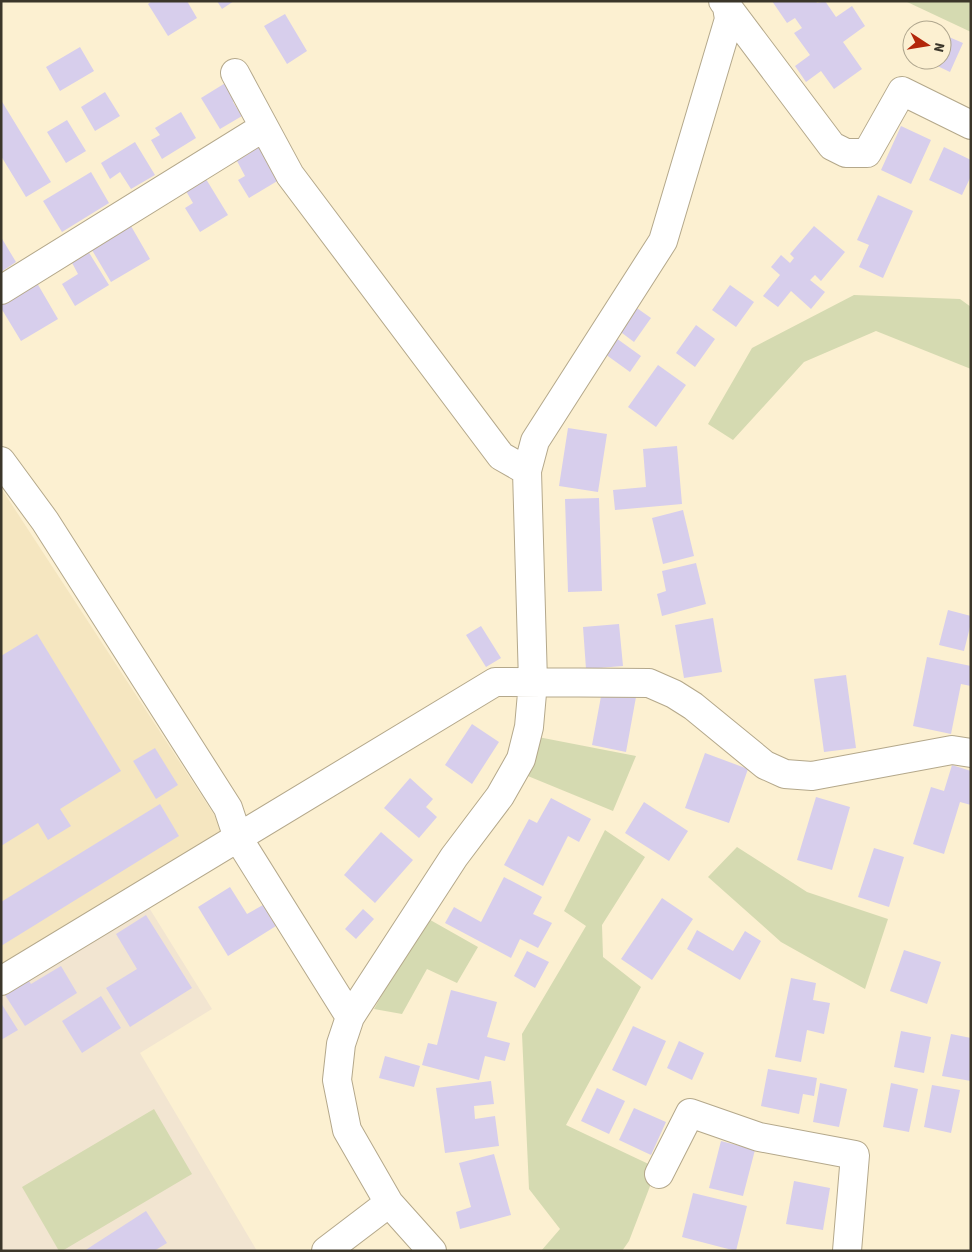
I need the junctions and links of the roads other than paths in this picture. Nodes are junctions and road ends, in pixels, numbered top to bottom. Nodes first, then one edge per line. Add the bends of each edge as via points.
1 (728, 3) edge
2 (235, 73) dead end
3 (971, 124) edge
4 (264, 127) junction
5 (1, 290) edge
6 (1, 461) edge
7 (528, 471) junction
8 (533, 682) junction
9 (971, 753) edge
10 (238, 838) junction
11 (1, 981) edge
12 (350, 1017) junction
13 (659, 1174) dead end
14 (389, 1203) junction
15 (326, 1251) edge
16 (432, 1251) edge
17 (847, 1251) edge

1 - 3 street via 832,146 846,153 867,153 902,91
1 - 7 street via 729,19 663,241 535,441
2 - 4 street
4 - 5 street
4 - 7 street via 290,175 501,456
6 - 10 street via 46,521 223,800
7 - 8 street
8 - 9 street via 649,683 693,706 765,765 785,774 812,776 952,750
8 - 10 street via 495,682
8 - 12 street via 529,727 521,759 500,796 454,857
10 - 11 street
10 - 12 street
12 - 14 street via 341,1044 337,1080 348,1130
13 - 17 street via 690,1113 759,1138 855,1155
14 - 15 street
14 - 16 street

